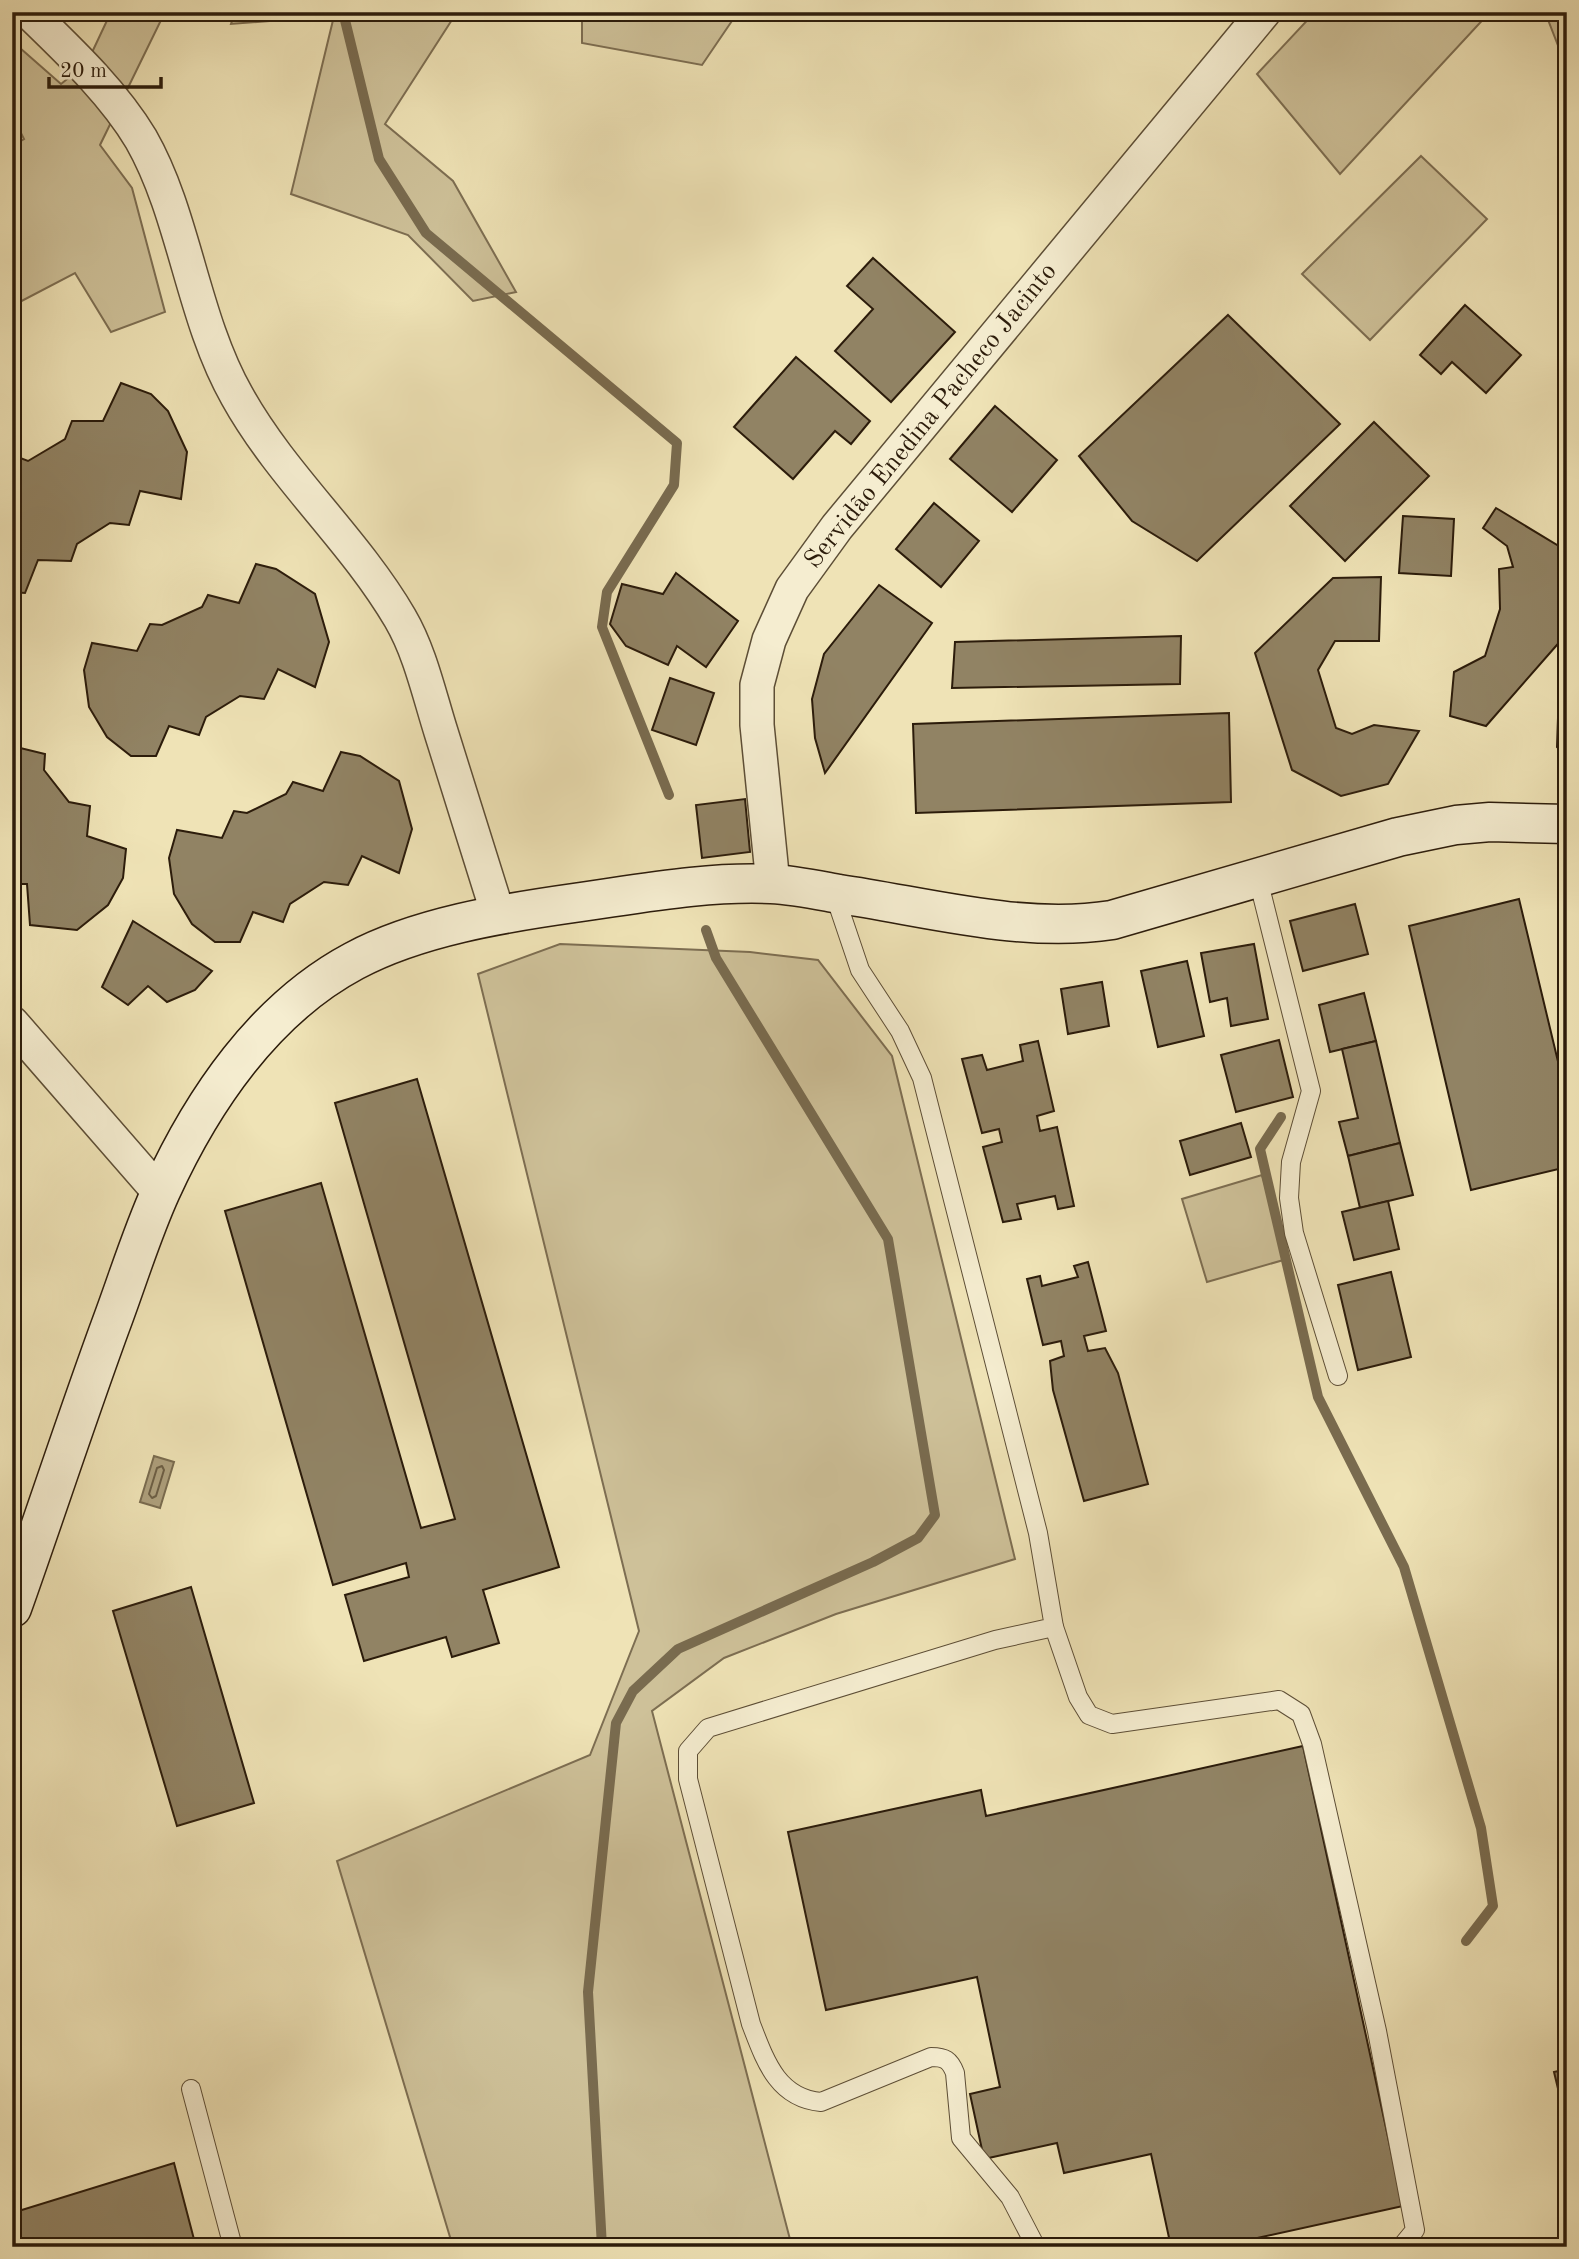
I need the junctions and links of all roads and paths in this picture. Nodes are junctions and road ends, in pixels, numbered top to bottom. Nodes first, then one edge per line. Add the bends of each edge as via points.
1 (1264, 12) edge
2 (39, 15) edge
3 (1567, 824) edge
4 (1258, 879) junction
5 (774, 884) junction
6 (834, 893) junction
7 (498, 914) junction
8 (12, 1023) edge
9 (160, 1193) junction
10 (1338, 1376) dead end
11 (12, 1608) edge
12 (1054, 1627) junction
13 (191, 2089) dead end
14 (233, 2247) edge
15 (1036, 2247) edge
16 (1401, 2247) edge

1 - 5 street, Servidão Enedina Pacheco Jacinto via 836,527 792,589 769,640 757,685
2 - 7 street via 141,139 161,184 211,342 236,396 268,446 372,575 401,620 420,666
3 - 4 street via 1456,825
4 - 6 street via 1084,924 1050,925
4 - 10 lane via 1311,1091 1291,1162 1289,1198 1294,1233
5 - 6 street
5 - 7 street via 657,891
6 - 12 lane via 860,970 900,1031 922,1078 1038,1533
7 - 9 street via 436,930 355,960 303,993 224,1081 196,1122
8 - 9 street
9 - 11 street
12 - 15 lane via 995,1640 760,1710 708,1728 688,1751 688,1779 751,2024 766,2061 785,2087 802,2100 821,2102 931,2057 951,2063 961,2138 1010,2197
12 - 16 lane via 1078,1697 1089,1715 1112,1724 1279,1700 1301,1714 1312,1744 1377,2031 1415,2230
13 - 14 lane

